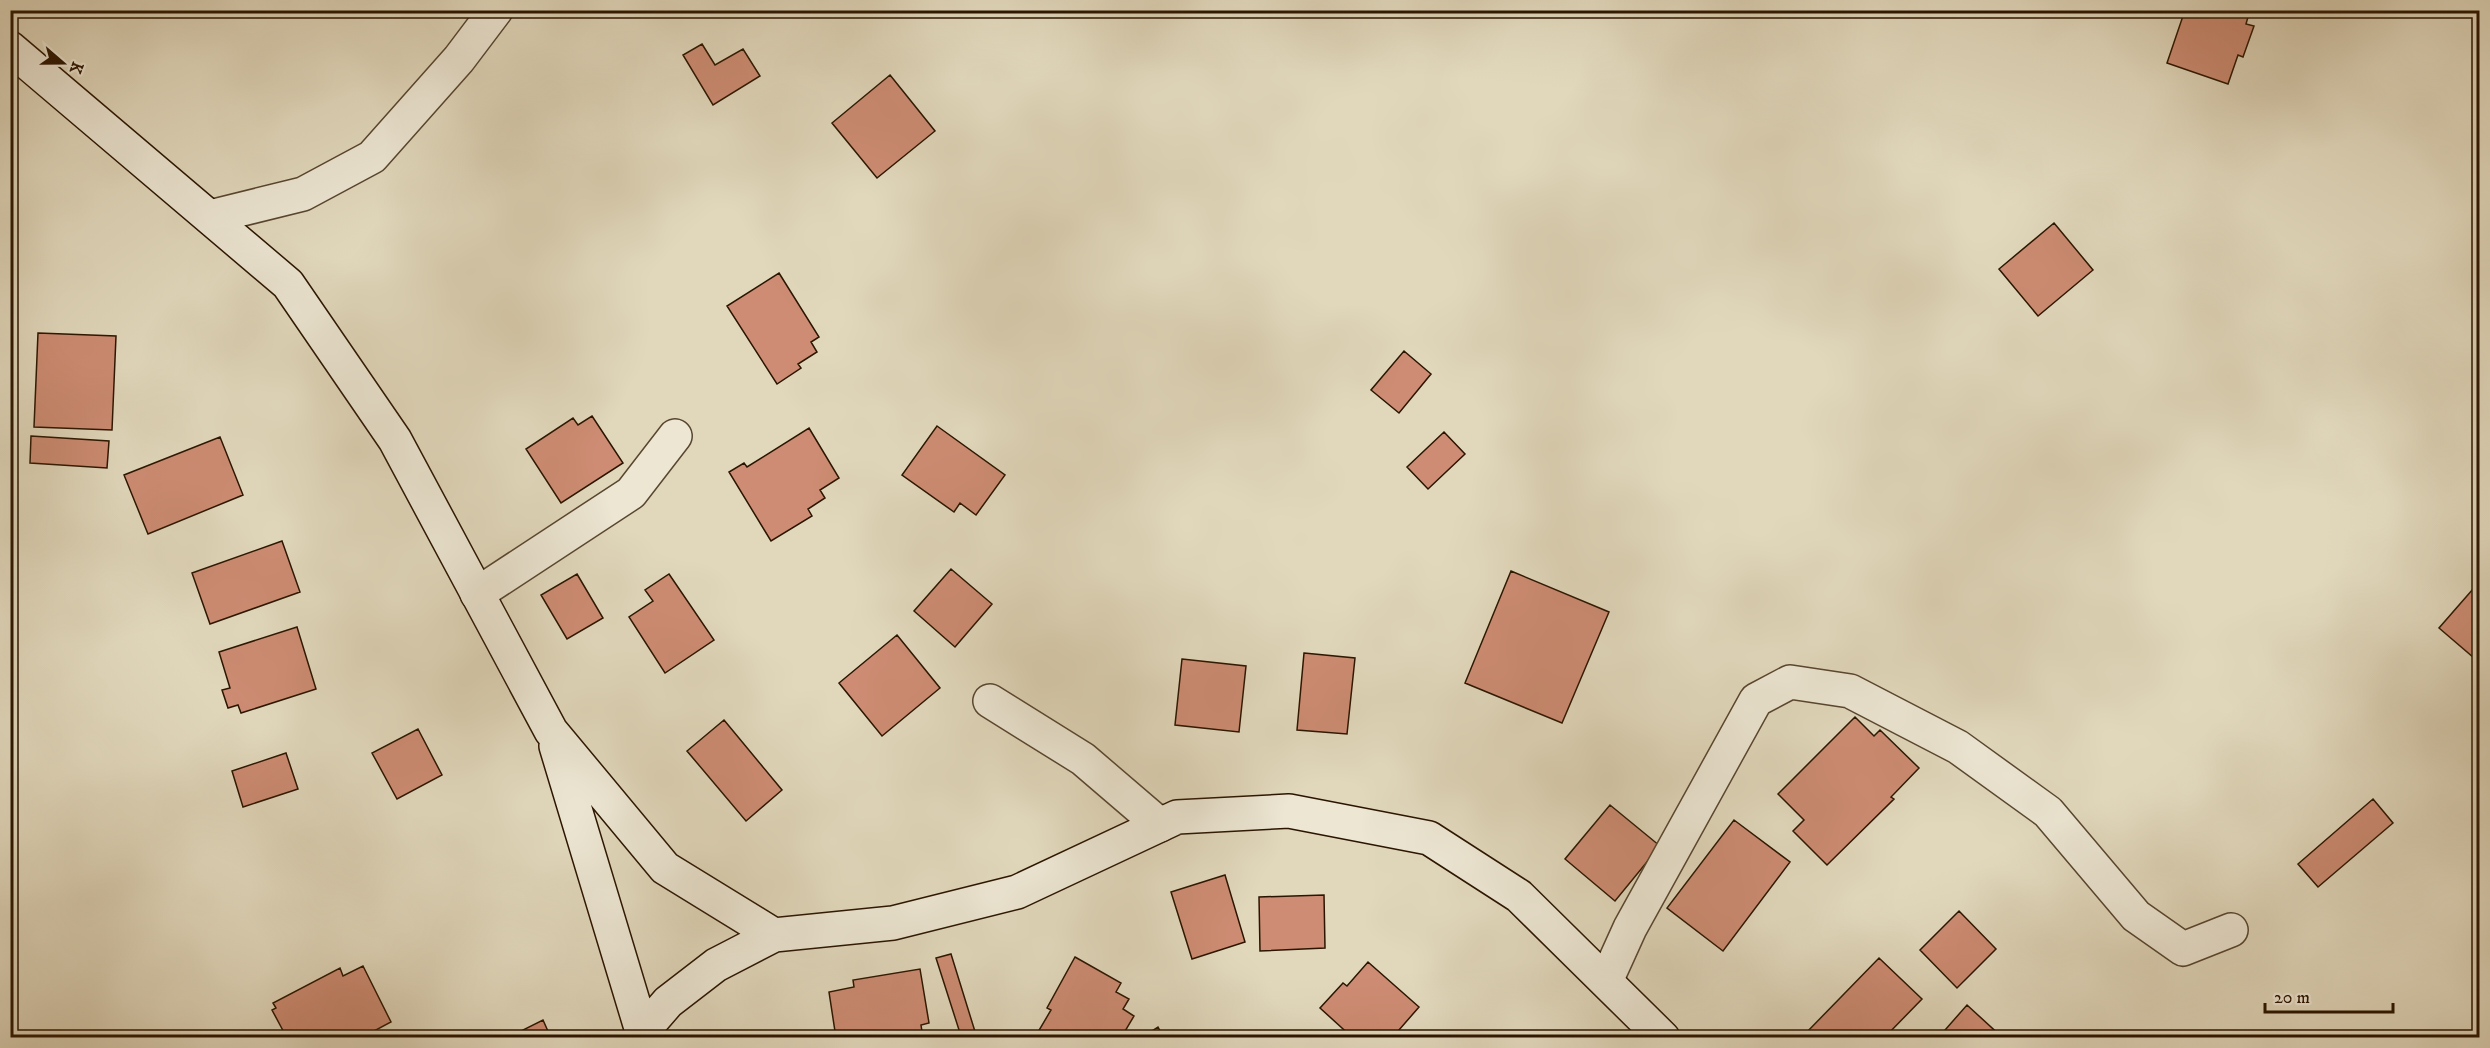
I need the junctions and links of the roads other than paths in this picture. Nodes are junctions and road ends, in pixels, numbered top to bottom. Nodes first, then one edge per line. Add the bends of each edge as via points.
1 (496, 10) edge
2 (10, 48) edge
3 (210, 217) junction
4 (675, 436) dead end
5 (477, 594) junction
6 (990, 702) dead end
7 (551, 731) junction
8 (1160, 825) junction
9 (2231, 930) dead end
10 (774, 935) junction
11 (1606, 981) junction
12 (643, 1035) edge
13 (1663, 1038) edge

1 - 3 street via 459,59 372,157 303,194
2 - 3 street
3 - 5 street via 288,284 395,440
4 - 5 street via 631,493
5 - 7 street
6 - 8 street via 1083,759
7 - 10 street via 665,868
7 - 12 street
8 - 10 street via 1017,892 893,923
8 - 11 street via 1177,817 1289,811 1429,838 1518,896
9 - 11 street via 2183,949 2136,916 2048,812 1958,747 1850,691 1790,682 1756,700 1630,928
10 - 12 street via 716,965 668,1002
11 - 13 street

